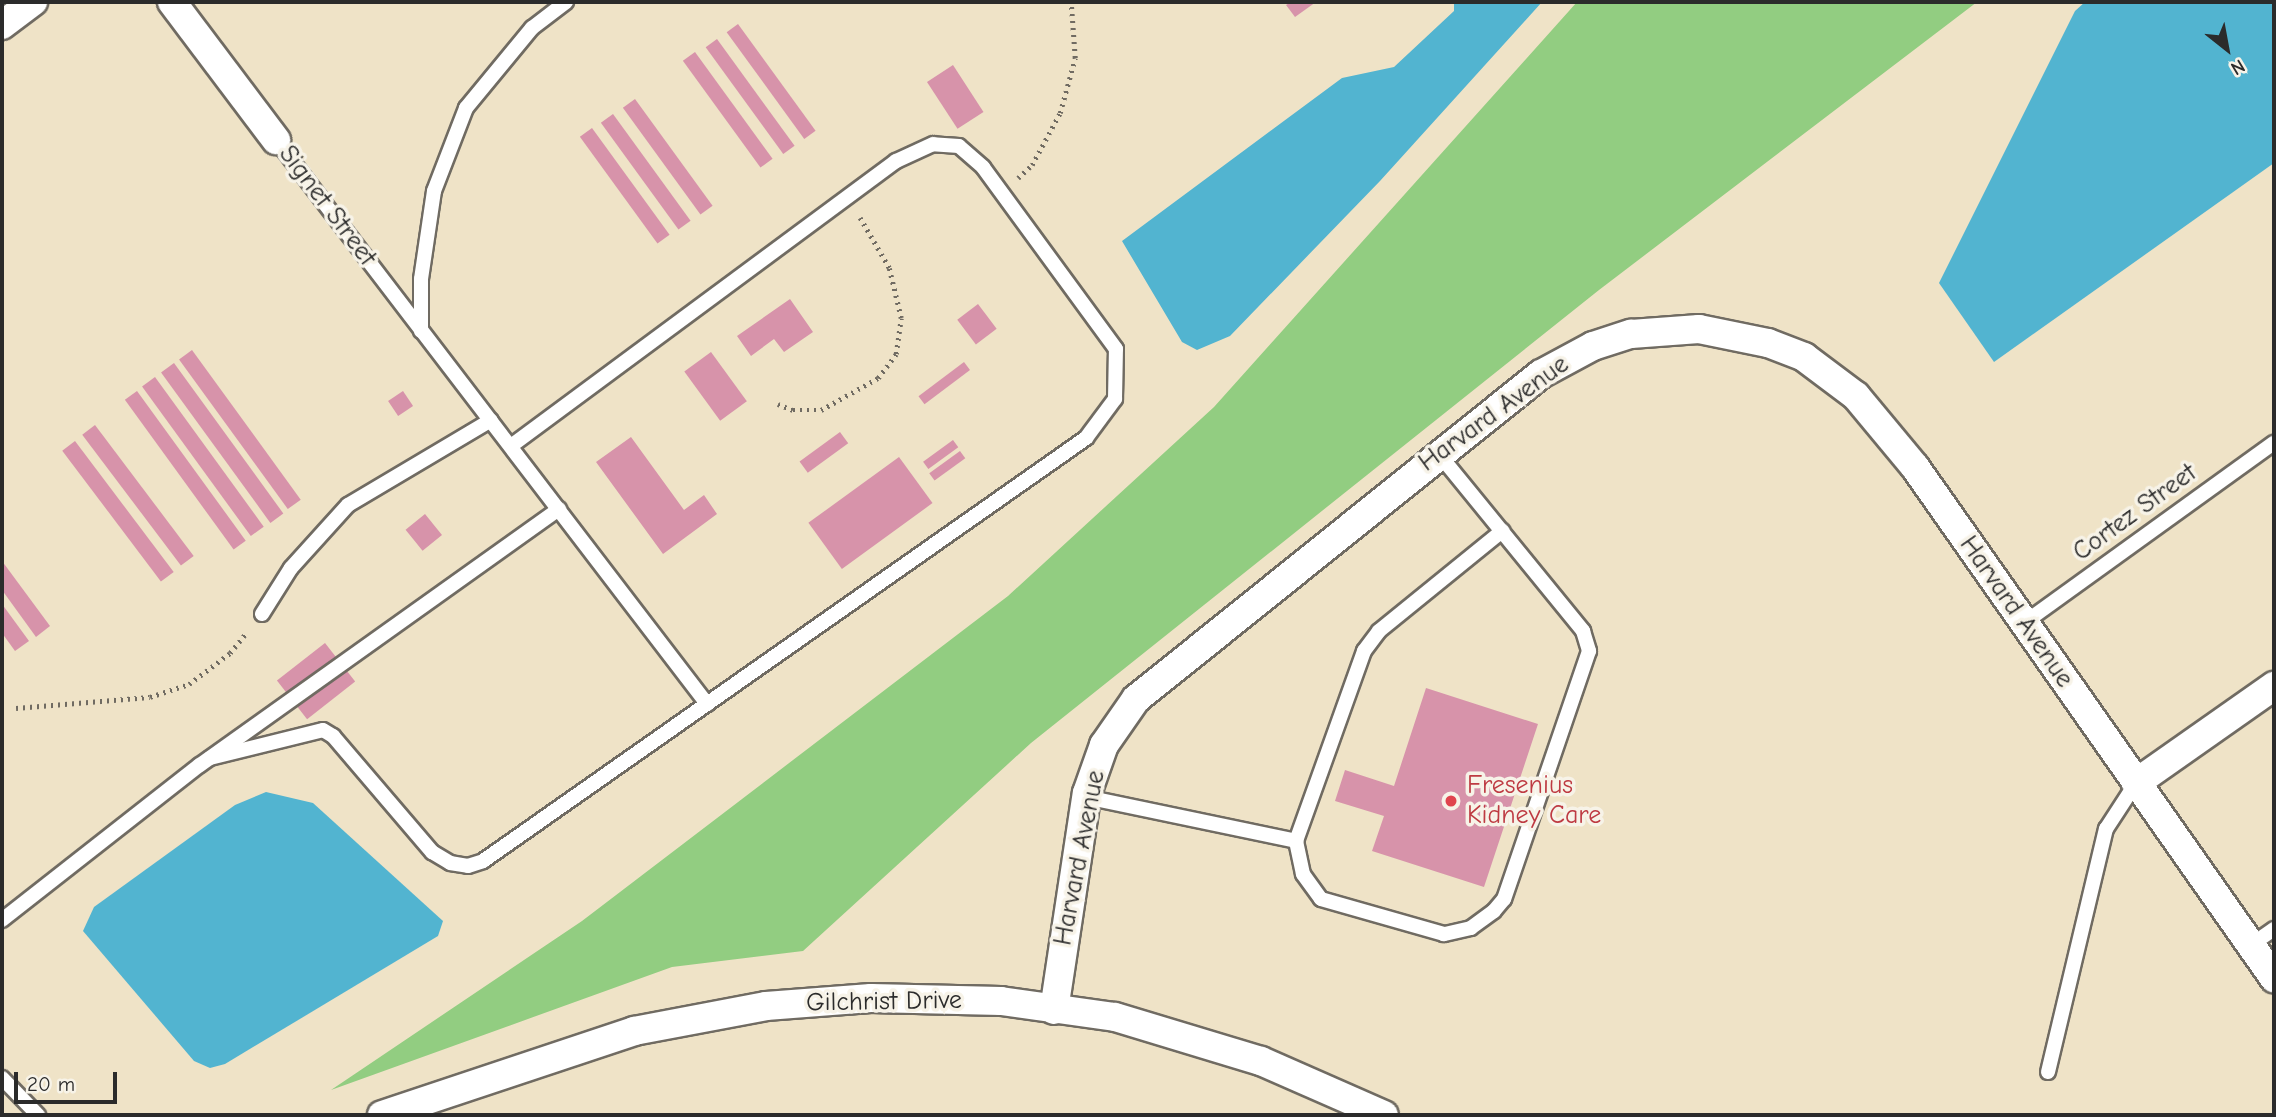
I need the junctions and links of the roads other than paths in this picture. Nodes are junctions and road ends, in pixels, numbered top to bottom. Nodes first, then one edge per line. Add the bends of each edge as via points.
1 (33, 2) edge
2 (172, 2) edge
3 (566, 2) edge
4 (2, 25) edge
5 (276, 140) joint
6 (421, 331) junction
7 (487, 414) junction
8 (2274, 443) edge
9 (511, 446) junction
10 (1438, 453) junction
11 (559, 509) junction
12 (1502, 531) junction
13 (262, 614) road end
14 (2024, 623) junction
15 (2274, 686) edge
16 (706, 704) junction
17 (210, 758) junction
18 (2136, 783) junction
19 (1086, 797) junction
20 (1296, 841) junction
21 (2, 920) edge
22 (2274, 929) edge
23 (2251, 945) junction
24 (2274, 978) edge
25 (1054, 1010) junction
26 (2048, 1072) dead end
27 (2, 1078) edge
28 (38, 1115) edge
29 (382, 1115) edge
30 (1384, 1115) edge

1 - 4 street
2 - 5 street, Signet Street
3 - 6 lane via 532,28 466,108 434,191 421,279
5 - 6 lane, Signet Street
6 - 7 lane, Signet Street
7 - 9 lane, Signet Street
7 - 13 lane via 348,505 291,568
8 - 14 lane, Cortez Street
9 - 11 lane, Signet Street
9 - 16 lane via 896,161 933,144 959,146 1002,193 1115,349 1115,399 1086,438
10 - 12 lane
10 - 14 street, Harvard Avenue via 1541,374 1593,346 1631,334 1699,329 1768,343 1804,357 1856,396 1915,467
10 - 19 street, Harvard Avenue via 1136,699 1104,746
11 - 16 lane, Signet Street
11 - 17 lane
12 - 20 lane via 1371,639
12 - 20 lane via 1583,631 1589,651 1504,899 1471,928 1444,934 1321,899 1303,874
14 - 18 street, Harvard Avenue
15 - 18 street
16 - 17 lane via 483,861 468,866 450,863 432,852 323,730
17 - 21 lane
18 - 23 street, Harvard Avenue
18 - 26 lane via 2106,829
19 - 20 lane
19 - 25 street, Harvard Avenue
22 - 23 lane
23 - 24 street, Harvard Avenue
25 - 29 street, Gilchrist Drive via 938,998 766,1006 634,1031
25 - 30 street, Gilchrist Drive via 1115,1017 1261,1061
27 - 28 lane

